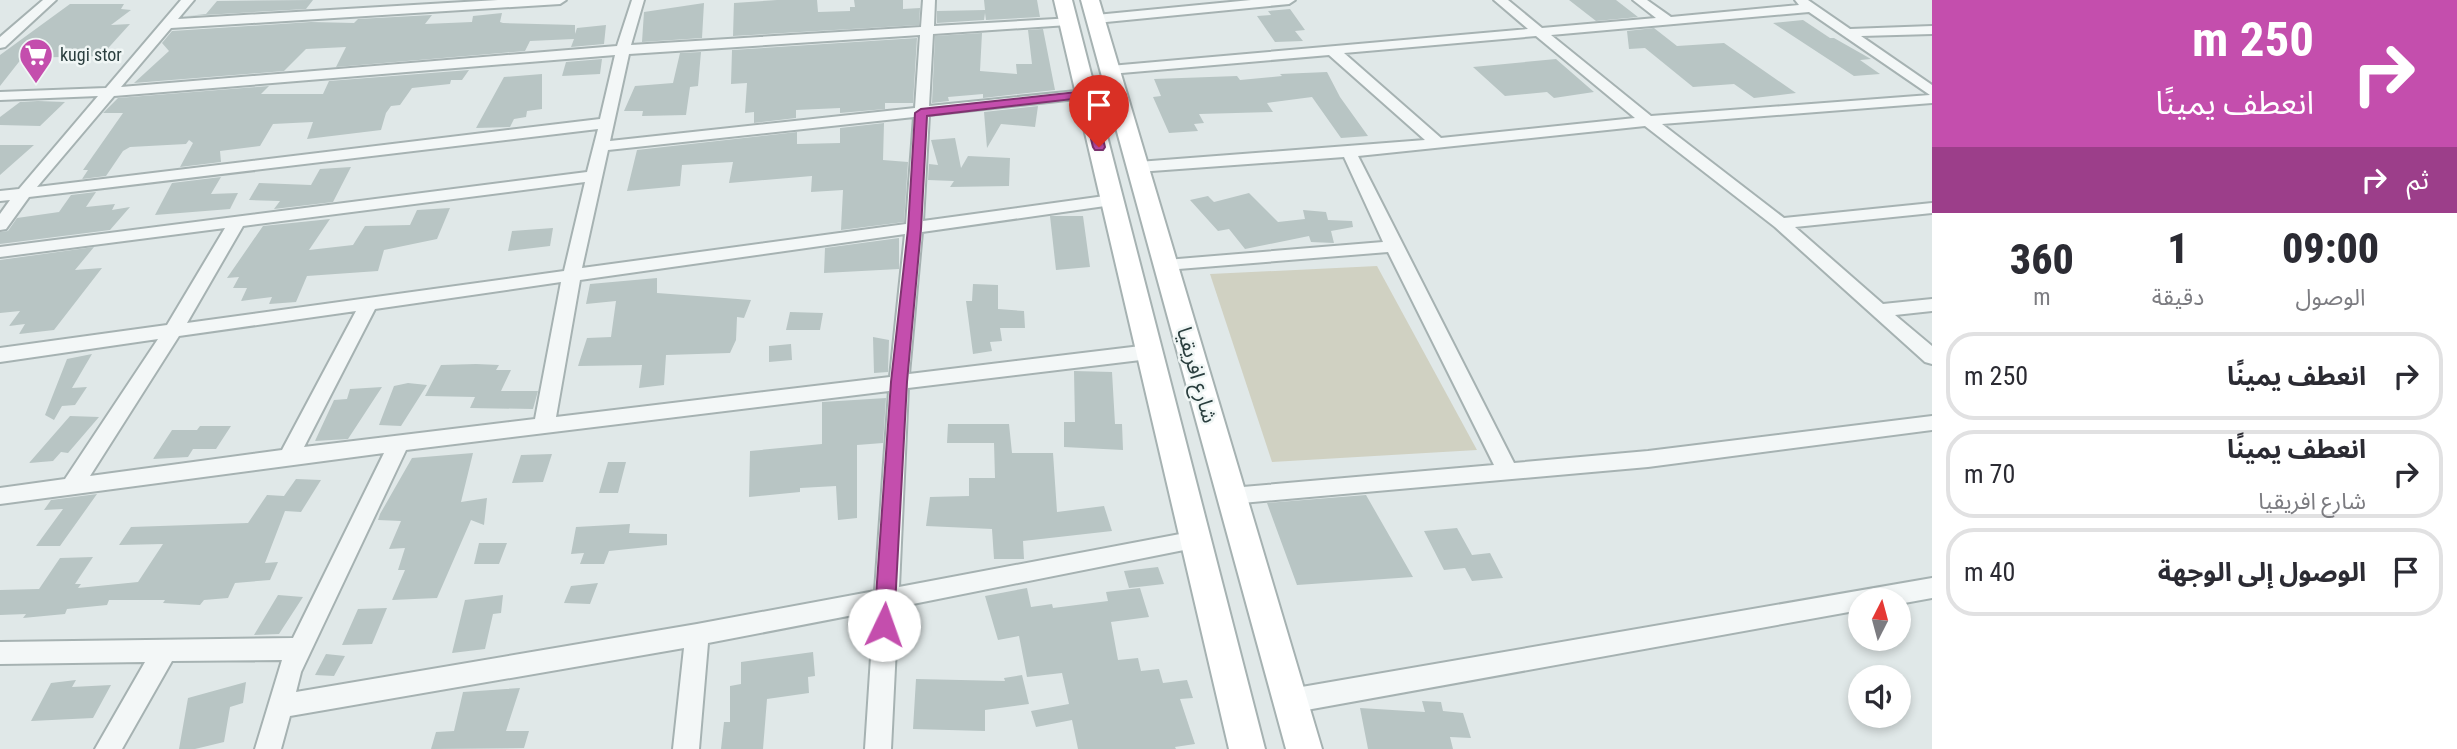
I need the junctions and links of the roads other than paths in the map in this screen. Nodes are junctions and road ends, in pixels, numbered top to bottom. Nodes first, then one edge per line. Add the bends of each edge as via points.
1 (51, 0) edge
2 (188, 0) edge
3 (560, 0) edge
4 (638, 0) edge
5 (929, 0) edge
6 (1289, 0) edge
7 (1500, 0) edge
8 (1639, 0) edge
9 (1806, 4) edge
10 (1093, 9) edge
11 (1065, 10) edge
12 (1665, 19) junction
13 (167, 24) junction
14 (928, 30) junction
15 (1932, 30) edge
16 (1538, 31) junction
17 (1848, 33) junction
18 (0, 44) edge
19 (623, 50) junction
20 (1333, 51) junction
21 (1110, 70) junction
22 (1932, 91) edge
23 (110, 92) junction
24 (1086, 94) junction
25 (0, 96) edge
26 (1932, 99) edge
27 (921, 113) junction
28 (1648, 121) junction
29 (607, 123) junction
30 (1439, 144) junction
31 (602, 146) junction
32 (1349, 152) junction
33 (1138, 167) junction
34 (596, 176) junction
35 (22, 195) junction
36 (0, 196) edge
37 (1112, 200) junction
38 (1932, 208) edge
39 (237, 222) junction
40 (1781, 223) junction
41 (0, 225) edge
42 (914, 229) junction
43 (1394, 246) junction
44 (0, 252) edge
45 (1166, 265) junction
46 (572, 273) junction
47 (369, 303) junction
48 (1932, 305) edge
49 (1880, 310) junction
50 (173, 331) junction
51 (1149, 352) junction
52 (0, 355) edge
53 (1932, 357) edge
54 (899, 382) junction
55 (1932, 423) edge
56 (544, 427) junction
57 (398, 445) junction
58 (289, 457) junction
59 (1508, 471) junction
60 (72, 486) junction
61 (1231, 496) junction
62 (4, 500) edge
63 (1196, 540) junction
64 (1932, 588) edge
65 (1911, 592) edge
66 (885, 600) junction
67 (1848, 602) edge
68 (697, 635) junction
69 (299, 649) junction
70 (164, 652) junction
71 (0, 653) edge
72 (1290, 701) junction
73 (282, 706) junction
74 (108, 749) edge
75 (268, 749) edge
76 (686, 749) edge
77 (878, 749) edge
78 (1247, 749) edge
79 (1304, 749) edge

1 - 18 street
2 - 13 street
3 - 13 street
4 - 19 street
5 - 14 street
6 - 10 street
7 - 16 street
8 - 12 street
9 - 12 street
9 - 17 street
10 - 21 street, شارع افريقيا
11 - 14 street
11 - 24 street, شارع افريقيا
12 - 16 street
13 - 23 street
14 - 19 street
14 - 27 street
15 - 17 street
16 - 20 street
16 - 28 street
17 - 22 street
19 - 23 street
19 - 29 street
20 - 21 street
20 - 30 street
21 - 33 street, شارع افريقيا
23 - 25 street
23 - 35 street
24 - 27 street
24 - 37 street, شارع افريقيا
26 - 28 street
27 - 31 street
27 - 42 street
28 - 30 street
28 - 40 street
29 - 31 street
29 - 35 street
30 - 32 street
31 - 34 street
32 - 33 street
32 - 43 street
33 - 45 street, شارع افريقيا
34 - 39 street
34 - 46 street
35 - 36 street
35 - 41 street
37 - 42 street
37 - 51 street, شارع افريقيا
38 - 40 street
39 - 44 street
39 - 50 street
40 - 49 street
42 - 46 street
42 - 54 street
43 - 45 street
43 - 59 street
45 - 61 street, شارع افريقيا
46 - 47 street
46 - 56 street
47 - 50 street
47 - 58 street
48 - 49 street
49 - 53 street
50 - 52 street
50 - 60 street
51 - 54 street
51 - 63 street, شارع افريقيا
54 - 56 street
54 - 66 street
55 - 59 street via 1648,459
56 - 57 street
57 - 58 street
57 - 69 street
58 - 60 street
59 - 61 street
60 - 62 street
61 - 72 street, شارع افريقيا
63 - 66 street
63 - 78 street, شارع افريقيا
64 - 65 street
66 - 68 street
66 - 77 street
67 - 72 street
68 - 73 street
68 - 76 street
69 - 70 street
69 - 73 street
70 - 71 street
70 - 74 street
72 - 79 street, شارع افريقيا
73 - 75 street

